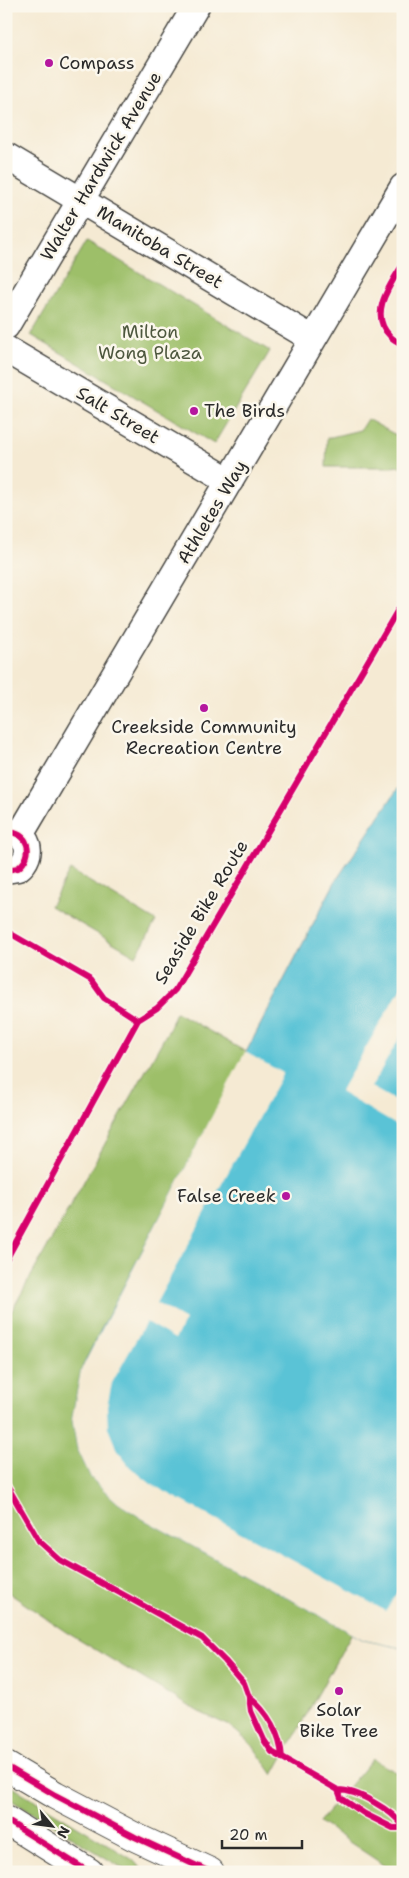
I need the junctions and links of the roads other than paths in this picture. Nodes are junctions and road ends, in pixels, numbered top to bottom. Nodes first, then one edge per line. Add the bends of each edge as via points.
1 (196, 6) edge
2 (6, 156) edge
3 (403, 187) edge
4 (81, 200) junction
5 (6, 326) edge
6 (313, 338) junction
7 (6, 349) edge
8 (230, 481) junction
9 (13, 834) edge
10 (6, 870) edge
11 (6, 1766) edge
12 (6, 1820) edge
13 (182, 1866) edge
14 (89, 1872) edge
15 (210, 1872) edge

1 - 4 street, Walter Hardwick Avenue
2 - 4 street, Manitoba Street
3 - 6 street, Athletes Way
4 - 5 street, Walter Hardwick Avenue
4 - 6 street, Manitoba Street
6 - 8 street, Athletes Way
7 - 8 street, Salt Street
8 - 9 street, Athletes Way
9 - 10 street via 28,846 27,859 18,868
11 - 13 main road
12 - 14 main road
13 - 15 main road

